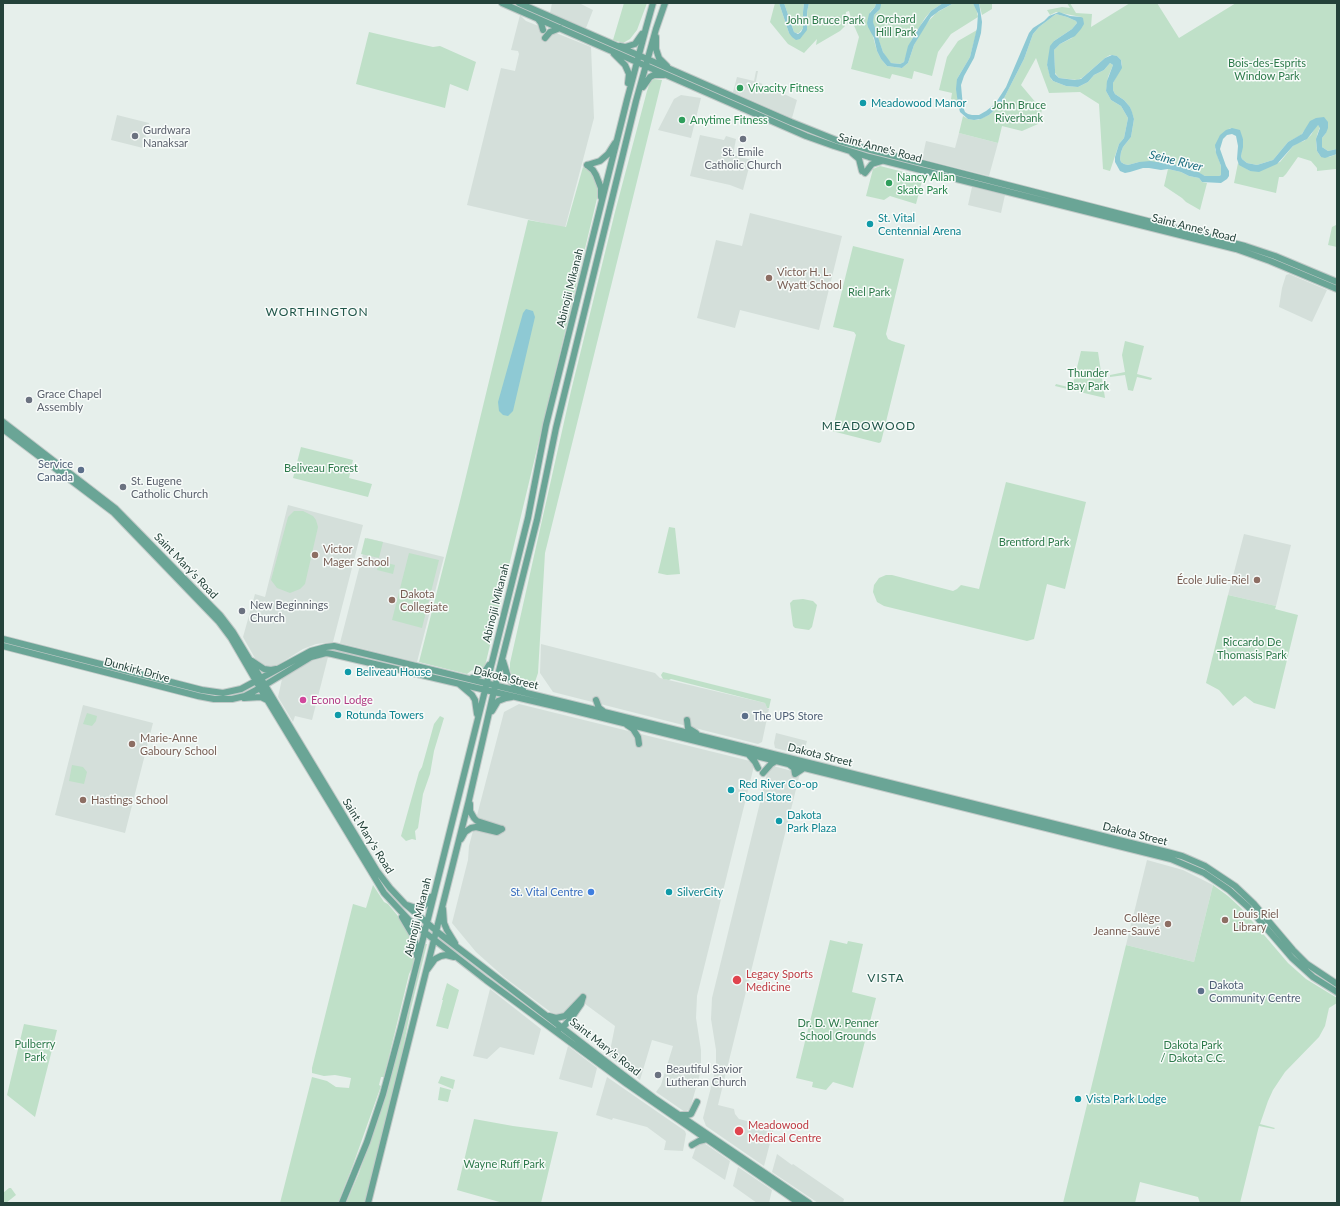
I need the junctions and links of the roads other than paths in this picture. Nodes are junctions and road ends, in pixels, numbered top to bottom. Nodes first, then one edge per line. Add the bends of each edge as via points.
1 (502, 3) edge
2 (519, 3) edge
3 (654, 3) edge
4 (665, 3) edge
5 (538, 19) junction
6 (560, 28) junction
7 (646, 28) junction
8 (656, 29) junction
9 (543, 30) dead end
10 (545, 38) dead end
11 (613, 48) junction
12 (637, 59) junction
13 (647, 63) junction
14 (673, 70) junction
15 (672, 78) junction
16 (627, 100) junction
17 (636, 101) junction
18 (790, 125) junction
19 (618, 139) junction
20 (845, 150) junction
21 (889, 162) junction
22 (1008, 188) junction
23 (602, 202) junction
24 (1311, 271) junction
25 (1305, 276) junction
26 (1337, 282) edge
27 (1337, 289) edge
28 (3, 422) edge
29 (3, 429) edge
30 (128, 524) junction
31 (3, 639) edge
32 (3, 646) edge
33 (493, 656) junction
34 (247, 660) junction
35 (503, 660) junction
36 (279, 668) junction
37 (423, 672) junction
38 (469, 679) junction
39 (259, 680) junction
40 (458, 683) junction
41 (263, 686) junction
42 (486, 686) junction
43 (495, 688) junction
44 (241, 690) junction
45 (531, 694) junction
46 (518, 697) junction
47 (238, 698) junction
48 (596, 700) dead end
49 (268, 701) junction
50 (604, 712) junction
51 (478, 719) junction
52 (488, 720) junction
53 (624, 723) junction
54 (676, 730) junction
55 (703, 737) junction
56 (639, 744) dead end
57 (747, 754) junction
58 (776, 761) junction
59 (469, 800) junction
60 (459, 842) junction
61 (436, 886) junction
62 (405, 904) junction
63 (442, 904) junction
64 (397, 908) junction
65 (427, 923) junction
66 (436, 930) junction
67 (424, 933) junction
68 (433, 940) junction
69 (458, 947) junction
70 (459, 959) junction
71 (417, 962) junction
72 (424, 974) junction
73 (1337, 984) edge
74 (1337, 992) edge
75 (546, 1014) junction
76 (562, 1027) junction
77 (552, 1029) junction
78 (575, 1037) junction
79 (565, 1039) junction
80 (582, 1043) junction
81 (575, 1045) junction
82 (697, 1102) dead end
83 (679, 1114) junction
84 (707, 1139) junction
85 (692, 1145) dead end
86 (342, 1203) edge
87 (368, 1203) edge
88 (799, 1203) edge
89 (809, 1203) edge

1 - 5 main road, Saint Anne's Road
2 - 11 main road, Saint Anne's Road
3 - 7 main road, Abinojii Mikanah
4 - 8 main road, Abinojii Mikanah
5 - 6 main road, Saint Anne's Road
5 - 9 main road
6 - 10 main road via 550,32
6 - 11 main road, Saint Anne's Road
7 - 11 main road via 635,44
7 - 12 main road, Abinojii Mikanah
8 - 13 main road, Abinojii Mikanah
8 - 14 main road via 656,49 663,63
11 - 12 main road, Saint Anne's Road
11 - 16 main road via 629,74
12 - 13 main road, Saint Anne's Road
12 - 16 main road, Abinojii Mikanah
13 - 14 main road, Saint Anne's Road
13 - 15 main road, Saint Anne's Road
13 - 17 main road, Abinojii Mikanah
14 - 18 main road, Saint Anne's Road
15 - 17 main road via 662,75 650,77
15 - 18 main road, Saint Anne's Road
16 - 19 main road, Abinojii Mikanah
17 - 35 main road, Abinojii Mikanah via 556,428
18 - 20 main road, Saint Anne's Road
18 - 22 main road, Saint Anne's Road via 857,147
19 - 23 main road, Abinojii Mikanah
19 - 23 main road via 600,161 587,165 596,175
20 - 21 main road, Saint Anne's Road
20 - 21 main road via 859,159 863,172 876,162
21 - 22 main road, Saint Anne's Road
22 - 24 main road, Saint Anne's Road via 1245,246
22 - 25 main road, Saint Anne's Road via 1236,249
23 - 33 main road, Abinojii Mikanah via 546,425 528,518
24 - 25 main road
24 - 26 main road, Saint Anne's Road
25 - 27 main road, Saint Anne's Road
28 - 30 main road, Saint Mary’s Road via 116,509
29 - 30 main road, Saint Mary’s Road
30 - 34 main road, Saint Mary’s Road via 210,609 220,615 233,632
31 - 44 main road, Dunkirk Drive via 215,693
32 - 47 main road, Dunkirk Drive via 198,696 214,699
33 - 38 main road via 484,673
33 - 42 main road, Abinojii Mikanah
34 - 36 main road via 264,669
34 - 39 main road, Saint Mary’s Road
34 - 44 main road via 250,675 248,684
35 - 43 main road, Abinojii Mikanah
35 - 45 main road via 512,683
36 - 37 main road, Dakota Street via 303,654 334,646
36 - 39 main road, Dakota Street
37 - 38 main road, Dakota Street
37 - 40 main road, Dakota Street
37 - 41 main road, Dakota Street via 326,653 311,657
38 - 42 main road, Dakota Street
39 - 41 main road, Saint Mary’s Road
39 - 44 main road, Dunkirk Drive
40 - 42 main road, Dakota Street
40 - 51 main road via 475,700
41 - 47 main road, Dunkirk Drive
41 - 49 main road, Saint Mary’s Road
41 - 62 main road, Saint Mary’s Road via 377,871
42 - 43 main road, Dakota Street
42 - 51 main road, Abinojii Mikanah
43 - 45 main road, Dakota Street
43 - 46 main road, Dakota Street
43 - 52 main road, Abinojii Mikanah
45 - 50 main road, Dakota Street
46 - 52 main road via 498,701
46 - 53 main road, Dakota Street
47 - 49 main road via 261,697
48 - 50 main road
49 - 64 main road, Saint Mary’s Road via 384,892
50 - 54 main road, Dakota Street
51 - 61 main road, Abinojii Mikanah
52 - 59 main road, Abinojii Mikanah
53 - 56 main road via 633,729
53 - 57 main road, Dakota Street
54 - 55 main road, Dakota Street
54 - 55 main road via 687,720 688,728
55 - 73 main road, Dakota Street via 1182,856 1205,866 1235,886 1307,964
57 - 58 main road, Dakota Street
57 - 58 main road via 760,770
58 - 74 main road, Dakota Street via 790,765 794,768 795,774 804,768 1171,859 1194,868 1218,881 1236,895 1292,958 1313,977
59 - 60 main road, Abinojii Mikanah
59 - 60 main road via 470,811 477,821 502,830 497,832 471,828
60 - 63 main road, Abinojii Mikanah
61 - 62 main road via 425,905 416,908
61 - 65 main road, Abinojii Mikanah
62 - 65 main road, Saint Mary’s Road
63 - 66 main road, Abinojii Mikanah
63 - 69 main road via 444,923
64 - 67 main road, Saint Mary’s Road
64 - 71 main road via 412,934 416,945
65 - 66 main road, Saint Mary’s Road
65 - 67 main road, Abinojii Mikanah
66 - 68 main road, Abinojii Mikanah
66 - 69 main road, Saint Mary’s Road
67 - 68 main road, Saint Mary’s Road
67 - 71 main road, Abinojii Mikanah
68 - 70 main road, Saint Mary’s Road
68 - 72 main road, Abinojii Mikanah
69 - 75 main road, Saint Mary’s Road
70 - 72 main road via 441,956
70 - 77 main road, Saint Mary’s Road
71 - 86 main road, Abinojii Mikanah via 383,1094
72 - 87 main road, Abinojii Mikanah
75 - 76 main road, Saint Mary’s Road
75 - 76 main road via 556,1018 565,1016 582,997 581,1004
76 - 77 main road
76 - 78 main road, Saint Mary’s Road
77 - 79 main road, Saint Mary’s Road
78 - 79 main road
78 - 80 main road, Saint Mary’s Road
79 - 81 main road, Saint Mary’s Road
80 - 81 main road
80 - 83 main road, Saint Mary’s Road
81 - 84 main road, Saint Mary’s Road
82 - 83 main road via 691,1114
83 - 89 main road, Saint Mary’s Road
84 - 85 main road
84 - 88 main road, Saint Mary’s Road

